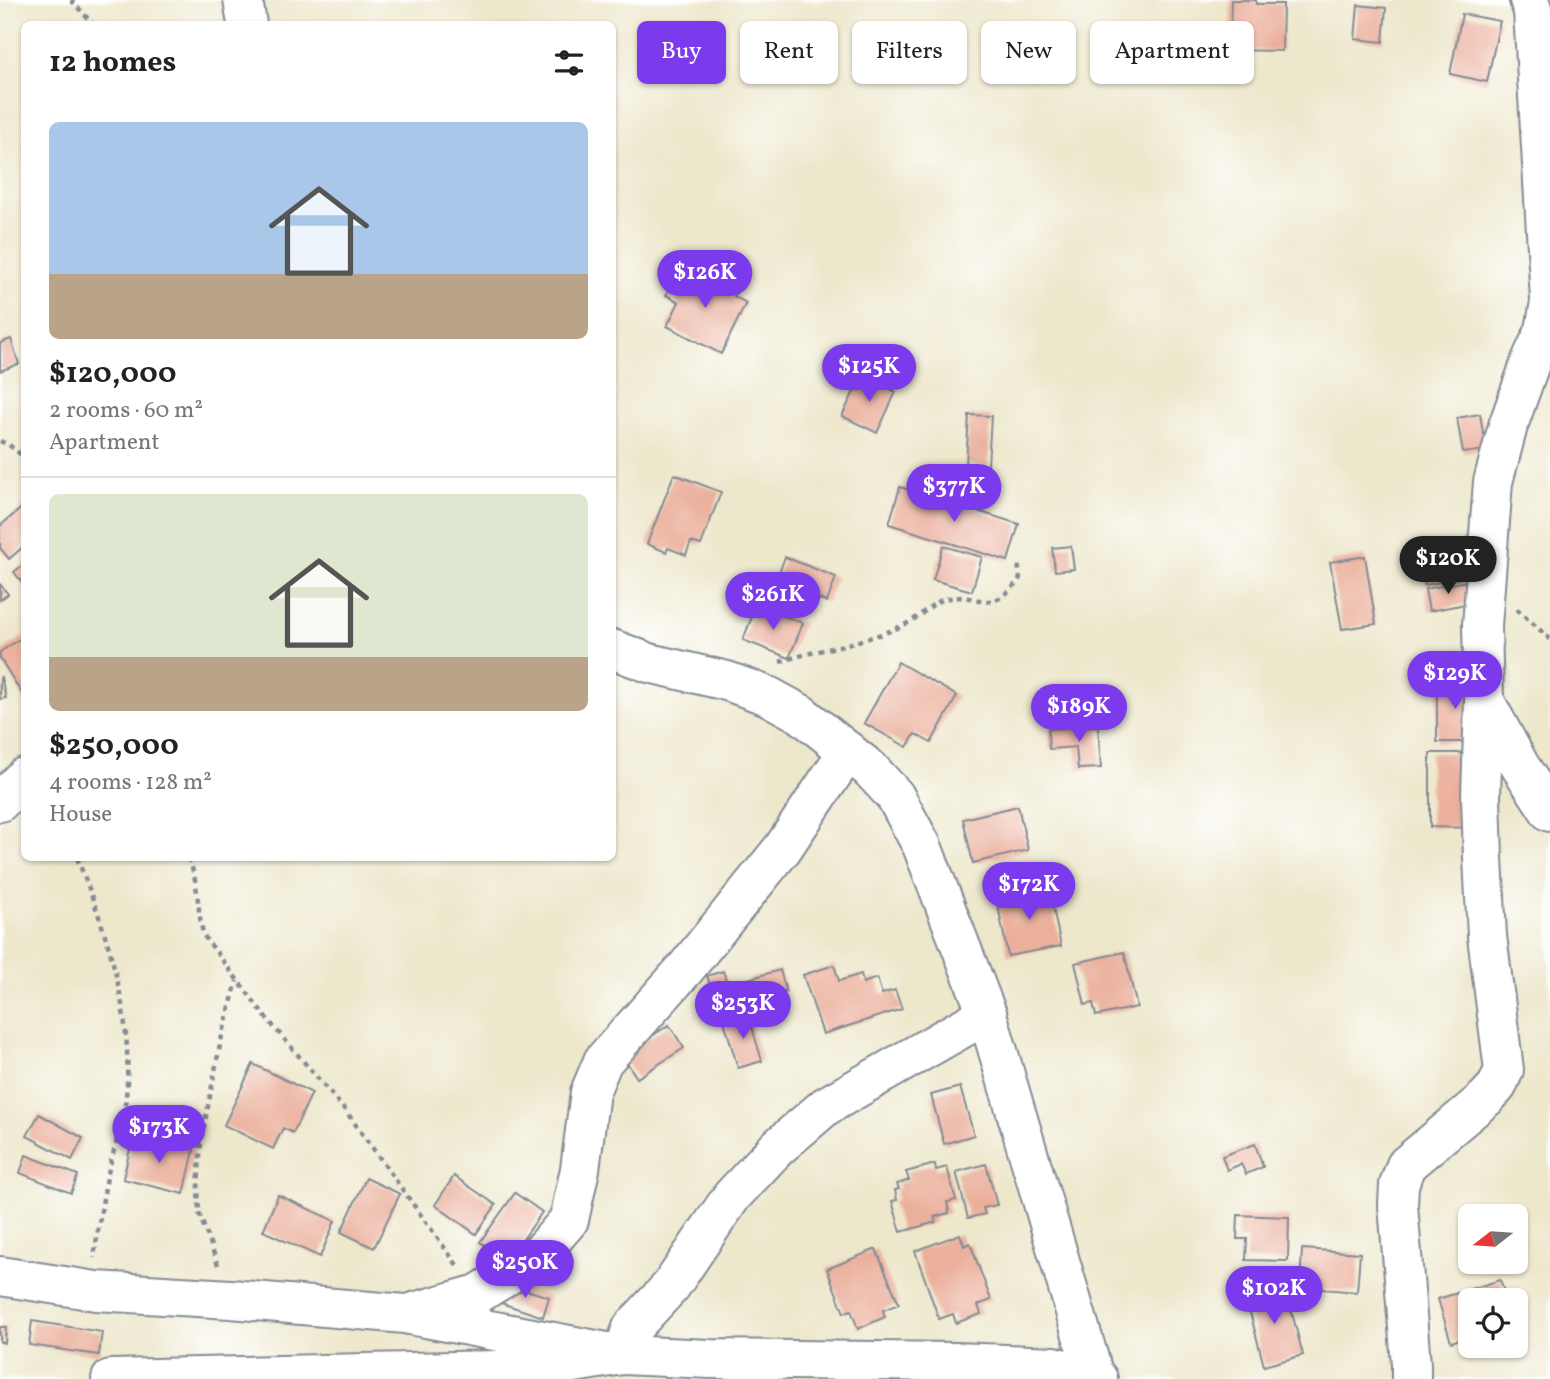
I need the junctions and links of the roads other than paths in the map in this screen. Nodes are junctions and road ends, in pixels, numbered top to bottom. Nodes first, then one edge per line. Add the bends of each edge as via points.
1 (243, 0) edge
2 (1529, 0) edge
3 (246, 21) edge
4 (1550, 301) edge
5 (616, 651) edge
6 (1484, 699) junction
7 (848, 751) junction
8 (21, 780) edge
9 (0, 802) edge
10 (1550, 813) edge
11 (987, 1014) junction
12 (0, 1276) edge
13 (405, 1314) junction
14 (622, 1355) junction
15 (111, 1379) edge
16 (1096, 1379) edge
17 (1411, 1379) edge

1 - 3 street
2 - 4 street
4 - 6 street via 1545,330 1507,426 1493,482 1482,626
5 - 7 street via 768,696 802,714
6 - 10 street
6 - 17 street via 1481,797 1486,923 1504,1070 1486,1098 1406,1164 1399,1185
7 - 11 street via 895,796 922,846
7 - 13 street via 783,848 686,968 603,1060 590,1092 569,1220 537,1257 478,1294
8 - 9 street
11 - 14 street via 826,1106 777,1148 732,1196 671,1286 632,1328
11 - 16 street
12 - 13 street via 88,1289
13 - 14 street
14 - 15 street via 538,1369
14 - 16 street via 1054,1366

